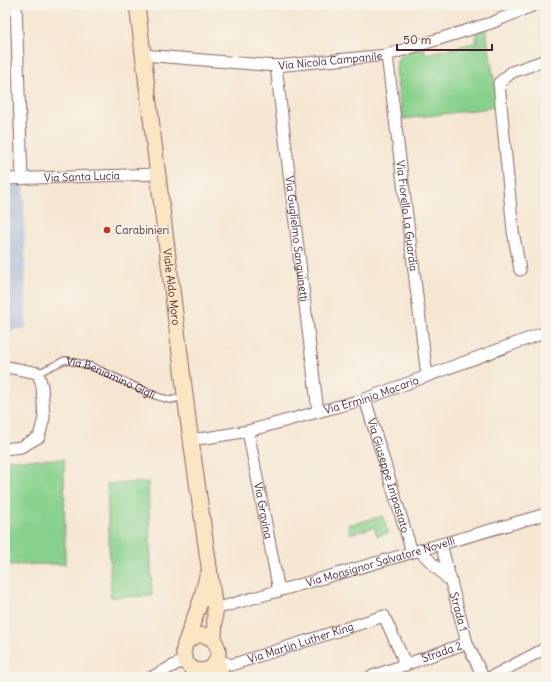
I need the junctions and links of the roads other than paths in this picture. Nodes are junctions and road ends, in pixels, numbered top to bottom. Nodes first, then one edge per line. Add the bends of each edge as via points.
1 (16, 5) edge
2 (138, 5) edge
3 (534, 5) edge
4 (144, 55) junction
5 (387, 55) junction
6 (546, 60) edge
7 (276, 66) junction
8 (158, 174) junction
9 (5, 179) edge
10 (22, 179) junction
11 (520, 270) dead end
12 (546, 332) edge
13 (5, 365) edge
14 (38, 373) junction
15 (426, 376) junction
16 (185, 397) junction
17 (366, 399) junction
18 (318, 412) junction
19 (248, 431) junction
20 (191, 439) junction
21 (5, 449) edge
22 (546, 514) edge
23 (441, 544) junction
24 (416, 551) junction
25 (209, 568) junction
26 (451, 583) junction
27 (279, 590) junction
28 (215, 609) junction
29 (214, 641) junction
30 (467, 643) junction
31 (185, 644) junction
32 (546, 648) edge
33 (218, 659) junction
34 (184, 660) junction
35 (406, 665) junction
36 (202, 674) edge
37 (152, 677) edge
38 (222, 677) edge
39 (370, 677) edge
40 (483, 677) edge
41 (491, 677) edge

1 - 10 street
2 - 4 main road, Viale Aldo Moro
3 - 5 street, Via Nicola Campanile via 491,23
4 - 7 street, Via Nicola Campanile
4 - 8 main road, Viale Aldo Moro
5 - 7 street, Via Nicola Campanile
5 - 15 street, Via Fiorello La Guardia
6 - 11 street via 512,72 500,84 513,231
7 - 18 street, Via Guglielmo Sanguinetti
8 - 10 street, Via Santa Lucia
8 - 16 main road, Viale Aldo Moro
9 - 10 street, Via Santa Lucia
12 - 15 street, Via Erminio Macario
13 - 14 street
14 - 16 lane, Via Beniamino Gigli via 65,360 91,366 156,396 170,400
14 - 21 street via 42,386 44,418 39,436 21,447
15 - 17 street, Via Erminio Macario
16 - 20 main road, Viale Aldo Moro
17 - 18 street, Via Erminio Macario
17 - 24 street, Via Giuseppe Impastato
18 - 19 street, Via Erminio Macario
19 - 20 street, Via Erminio Macario
19 - 27 street, Via Gravina
20 - 25 main road, Viale Aldo Moro
22 - 23 street, Via Monsignor Salvatore Novelli
23 - 24 street, Via Monsignor Salvatore Novelli
23 - 26 street, Strada 1
24 - 26 street
24 - 27 street, Via Monsignor Salvatore Novelli
25 - 28 main road, Viale Aldo Moro
25 - 31 main road, Viale Aldo Moro via 201,600
26 - 30 street, Strada 1
27 - 28 street, Via Monsignor Salvatore Novelli
28 - 29 main road, Viale Aldo Moro
29 - 31 main road via 204,635 198,635
29 - 33 main road, Viale Aldo Moro
30 - 35 street, Strada 2
30 - 40 street, Strada 1
31 - 34 main road, Viale Aldo Moro
32 - 41 street
33 - 35 street, Via Martin Luther King via 231,665 384,616
33 - 36 main road
33 - 38 main road, Viale Aldo Moro
34 - 36 main road
34 - 37 street
35 - 39 street, Strada 2

